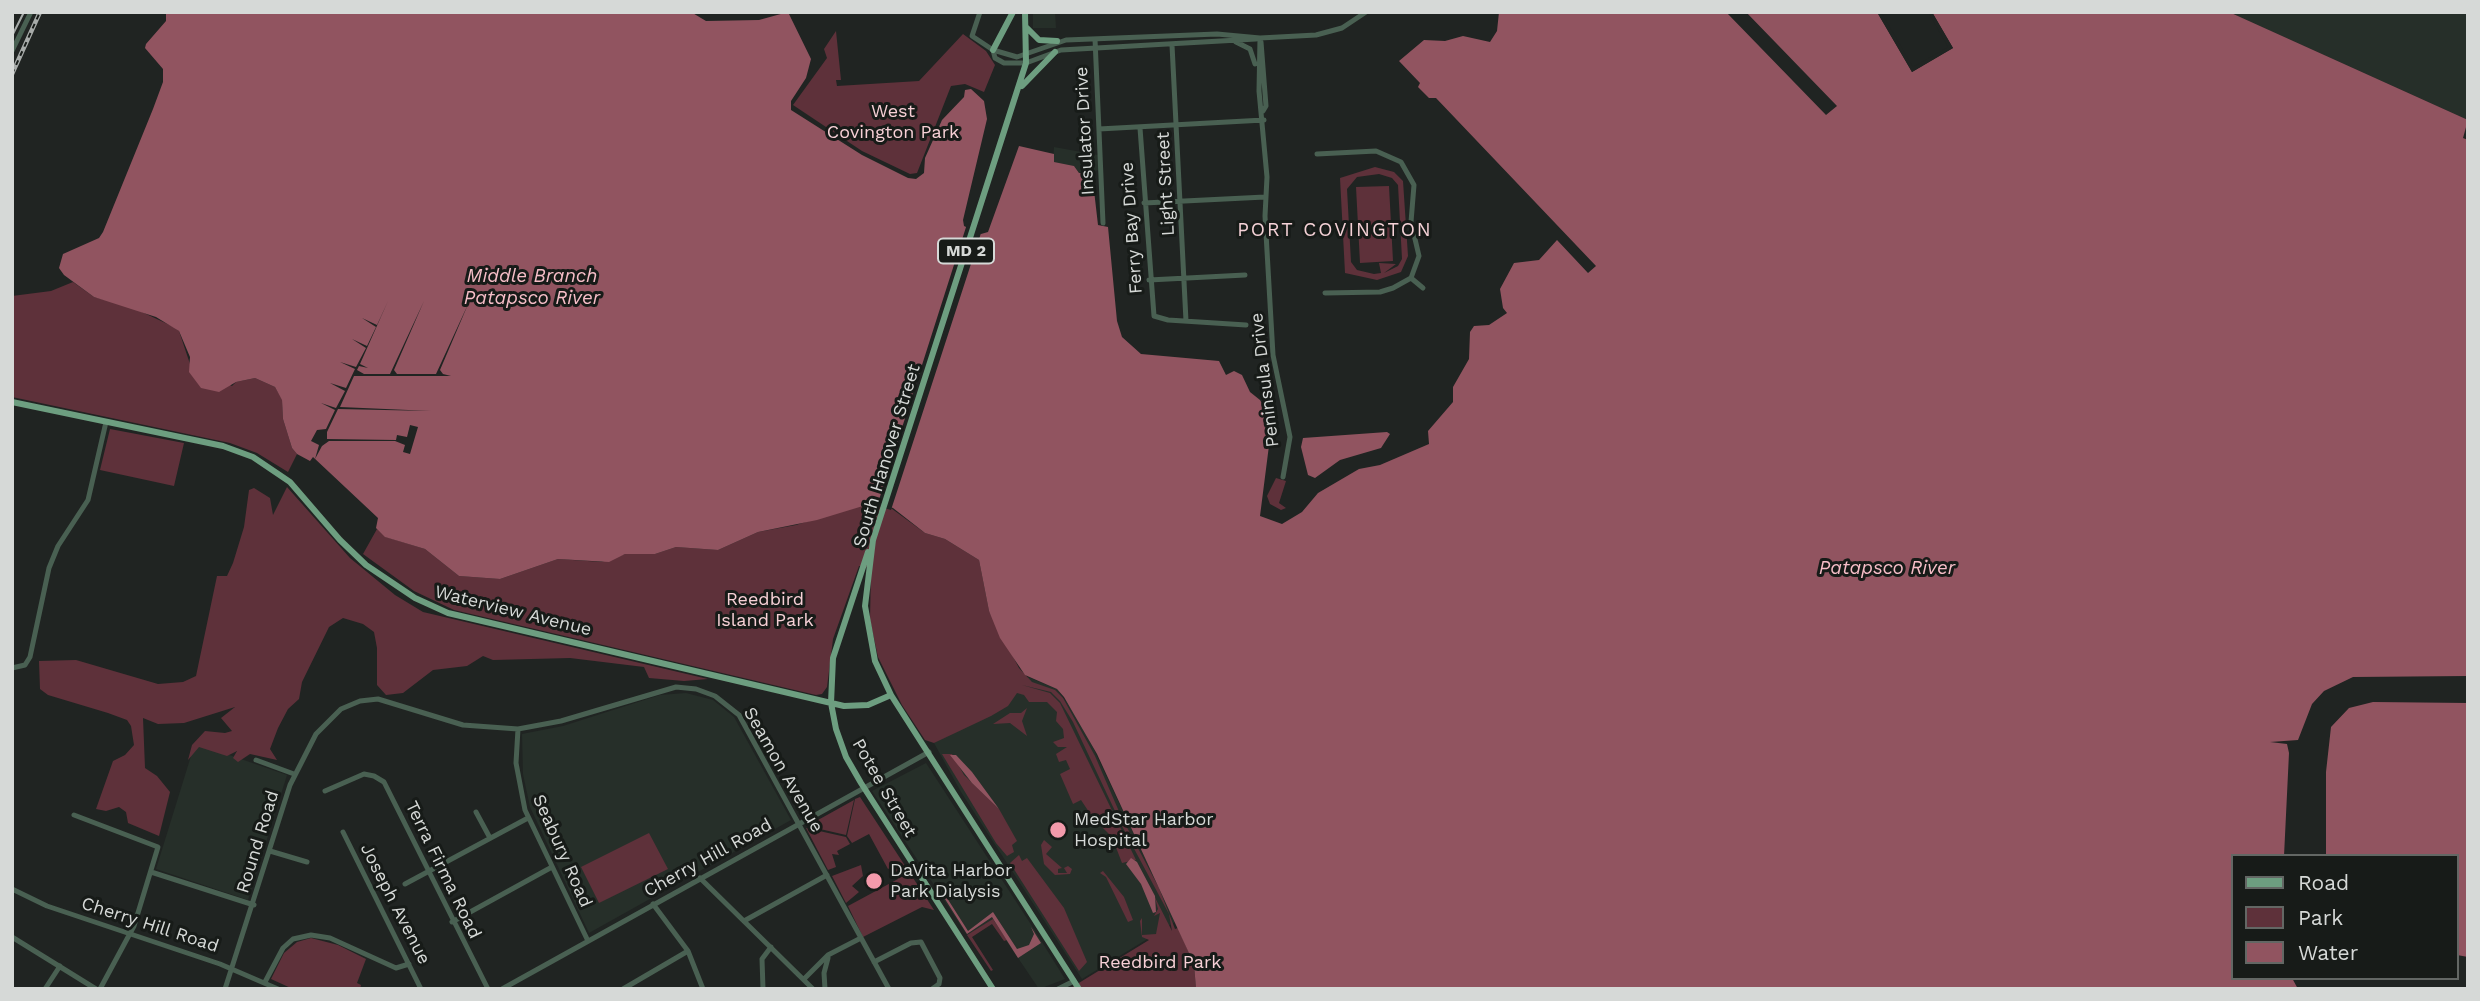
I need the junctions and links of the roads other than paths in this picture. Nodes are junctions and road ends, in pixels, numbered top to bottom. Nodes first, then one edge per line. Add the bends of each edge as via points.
1 (31, 12) edge
2 (980, 12) edge
3 (1013, 12) edge
4 (1025, 12) edge
5 (1366, 12) edge
6 (1026, 26) junction
7 (1095, 38) junction
8 (1260, 38) junction
9 (1057, 41) junction
10 (1236, 42) junction
11 (1172, 45) junction
12 (1096, 49) junction
13 (993, 50) junction
14 (12, 51) edge
15 (1055, 51) junction
16 (1027, 54) junction
17 (1027, 63) junction
18 (1019, 90) junction
19 (1259, 91) junction
20 (1263, 111) junction
21 (1264, 120) junction
22 (1177, 126) junction
23 (1140, 128) junction
24 (1099, 129) junction
25 (1317, 154) dead end
26 (1265, 197) junction
27 (1181, 201) junction
28 (1144, 204) junction
29 (1103, 223) dead end
30 (1245, 275) dead end
31 (1184, 278) junction
32 (1411, 278) junction
33 (1149, 280) junction
34 (1423, 288) dead end
35 (1325, 293) dead end
36 (1186, 321) junction
37 (1246, 325) dead end
38 (12, 402) edge
39 (106, 422) junction
40 (1283, 477) dead end
41 (873, 540) junction
42 (12, 668) edge
43 (891, 695) junction
44 (831, 703) junction
45 (335, 714) joint
46 (518, 729) junction
47 (929, 752) junction
48 (256, 761) dead end
49 (294, 774) junction
50 (864, 788) junction
51 (325, 791) dead end
52 (476, 812) dead end
53 (74, 815) dead end
54 (528, 818) junction
55 (799, 824) junction
56 (343, 832) dead end
57 (490, 838) junction
58 (270, 850) junction
59 (307, 862) dead end
60 (552, 867) junction
61 (150, 872) junction
62 (428, 872) junction
63 (827, 875) junction
64 (700, 878) junction
65 (405, 884) dead end
66 (12, 889) edge
67 (653, 904) junction
68 (254, 905) junction
69 (744, 921) junction
70 (452, 922) junction
71 (131, 933) junction
72 (12, 937) edge
73 (861, 938) junction
74 (588, 941) junction
75 (771, 947) junction
76 (688, 951) junction
77 (828, 955) junction
78 (874, 962) junction
79 (409, 964) junction
80 (60, 966) junction
81 (232, 968) junction
82 (804, 979) junction
83 (265, 982) junction
84 (1074, 982) junction
85 (45, 989) edge
86 (98, 989) edge
87 (225, 989) edge
88 (278, 989) edge
89 (421, 989) edge
90 (488, 989) edge
91 (502, 989) edge
92 (622, 989) edge
93 (703, 989) edge
94 (763, 989) edge
95 (813, 989) edge
96 (825, 989) edge
97 (889, 989) edge
98 (932, 989) edge
99 (993, 989) edge
100 (1058, 989) edge
101 (1079, 989) edge

1 - 14 street
2 - 13 street via 972,36
3 - 13 main road
4 - 6 main road, South Hanover Street / MD 2
5 - 8 street via 1327,33
6 - 9 main road via 1039,40
6 - 16 main road, South Hanover Street / MD 2
7 - 8 street via 1217,34
7 - 9 street
7 - 12 street, Insulator Drive
8 - 10 street
8 - 19 street, Peninsula Drive
8 - 20 street, Peninsula Drive via 1266,91
9 - 16 street
10 - 11 street
10 - 19 street via 1254,54
11 - 12 street
11 - 22 street, Light Street
12 - 15 street
12 - 24 street, Insulator Drive
13 - 16 street via 1011,57
13 - 17 street via 995,58 1004,63
15 - 17 street
15 - 18 main road
16 - 17 main road, South Hanover Street / MD 2
17 - 18 main road, South Hanover Street / MD 2
18 - 41 main road, South Hanover Street / MD 2
19 - 20 street, Peninsula Drive
20 - 21 street, Peninsula Drive
21 - 22 street
21 - 26 street, Peninsula Drive
22 - 23 street
22 - 27 street, Light Street
23 - 24 street
23 - 28 street, Ferry Bay Drive
24 - 29 street, Insulator Drive
25 - 32 street via 1376,151 1405,166 1413,185 1411,222 1419,256
26 - 27 street
26 - 40 street, Peninsula Drive via 1274,365 1290,437
27 - 28 street
27 - 31 street, Light Street
28 - 33 street, Ferry Bay Drive
30 - 31 street
31 - 33 street
31 - 36 street, Light Street
32 - 34 street
32 - 35 street via 1380,292
33 - 36 street, Ferry Bay Drive via 1154,316
36 - 37 street, Ferry Bay Drive
38 - 39 main road, Waterview Avenue
39 - 42 street via 89,500 52,560 32,653 25,665
39 - 44 main road, Waterview Avenue via 223,446 265,463 290,482 366,565 448,613
41 - 43 main road, South Hanover Street / MD 2 via 866,578 866,621 875,661
41 - 44 main road, Potee Street / MD 2 via 837,642
43 - 44 main road, Waterview Avenue via 856,706
43 - 47 main road, South Hanover Street / MD 2
44 - 50 main road, Potee Street / MD 2 via 840,743
45 - 46 street, Seamon Avenue via 354,702 378,699 463,725
45 - 49 street, Round Road via 316,734
46 - 54 street, Seabury Road via 517,775
46 - 55 street, Seamon Avenue via 561,721 668,688 706,692 738,715
47 - 50 street, Cherry Hill Road
47 - 84 main road, South Hanover Street / MD 2
48 - 49 street
49 - 58 street, Round Road
50 - 55 street, Cherry Hill Road
50 - 99 main road, Potee Street / MD 2
51 - 62 street, Terra Firma Road via 364,774 379,778
52 - 57 street
53 - 61 street via 158,846
54 - 57 street
54 - 60 street, Seabury Road
55 - 63 street, Seamon Avenue
55 - 64 street, Cherry Hill Road
56 - 79 street, Joseph Avenue
57 - 62 street
58 - 59 street
58 - 68 street, Round Road
60 - 70 street
60 - 74 street, Seabury Road
61 - 68 street
61 - 71 street
62 - 65 street
62 - 70 street, Terra Firma Road
63 - 69 street
63 - 73 street, Seamon Avenue
64 - 67 street, Cherry Hill Road
64 - 69 street
66 - 71 street, Cherry Hill Road via 47,906
67 - 74 street, Cherry Hill Road
67 - 76 street
68 - 81 street, Round Road
69 - 75 street
70 - 90 street, Terra Firma Road
71 - 81 street, Cherry Hill Road
71 - 86 street
72 - 80 street
73 - 77 street
73 - 78 street, Seamon Avenue
74 - 91 street, Cherry Hill Road
75 - 82 street
75 - 94 street via 762,959
76 - 92 street
76 - 93 street
77 - 82 street
77 - 96 street
78 - 97 street, Seamon Avenue
78 - 98 street via 918,942 923,944 940,981
79 - 83 street via 394,967 330,938 311,935 293,939 283,948
79 - 89 street, Joseph Avenue
80 - 85 street
80 - 86 street
81 - 83 street, Cherry Hill Road
81 - 87 street, Round Road
82 - 95 street
83 - 88 street, Cherry Hill Road
84 - 100 street
84 - 101 main road, South Hanover Street / MD 2

